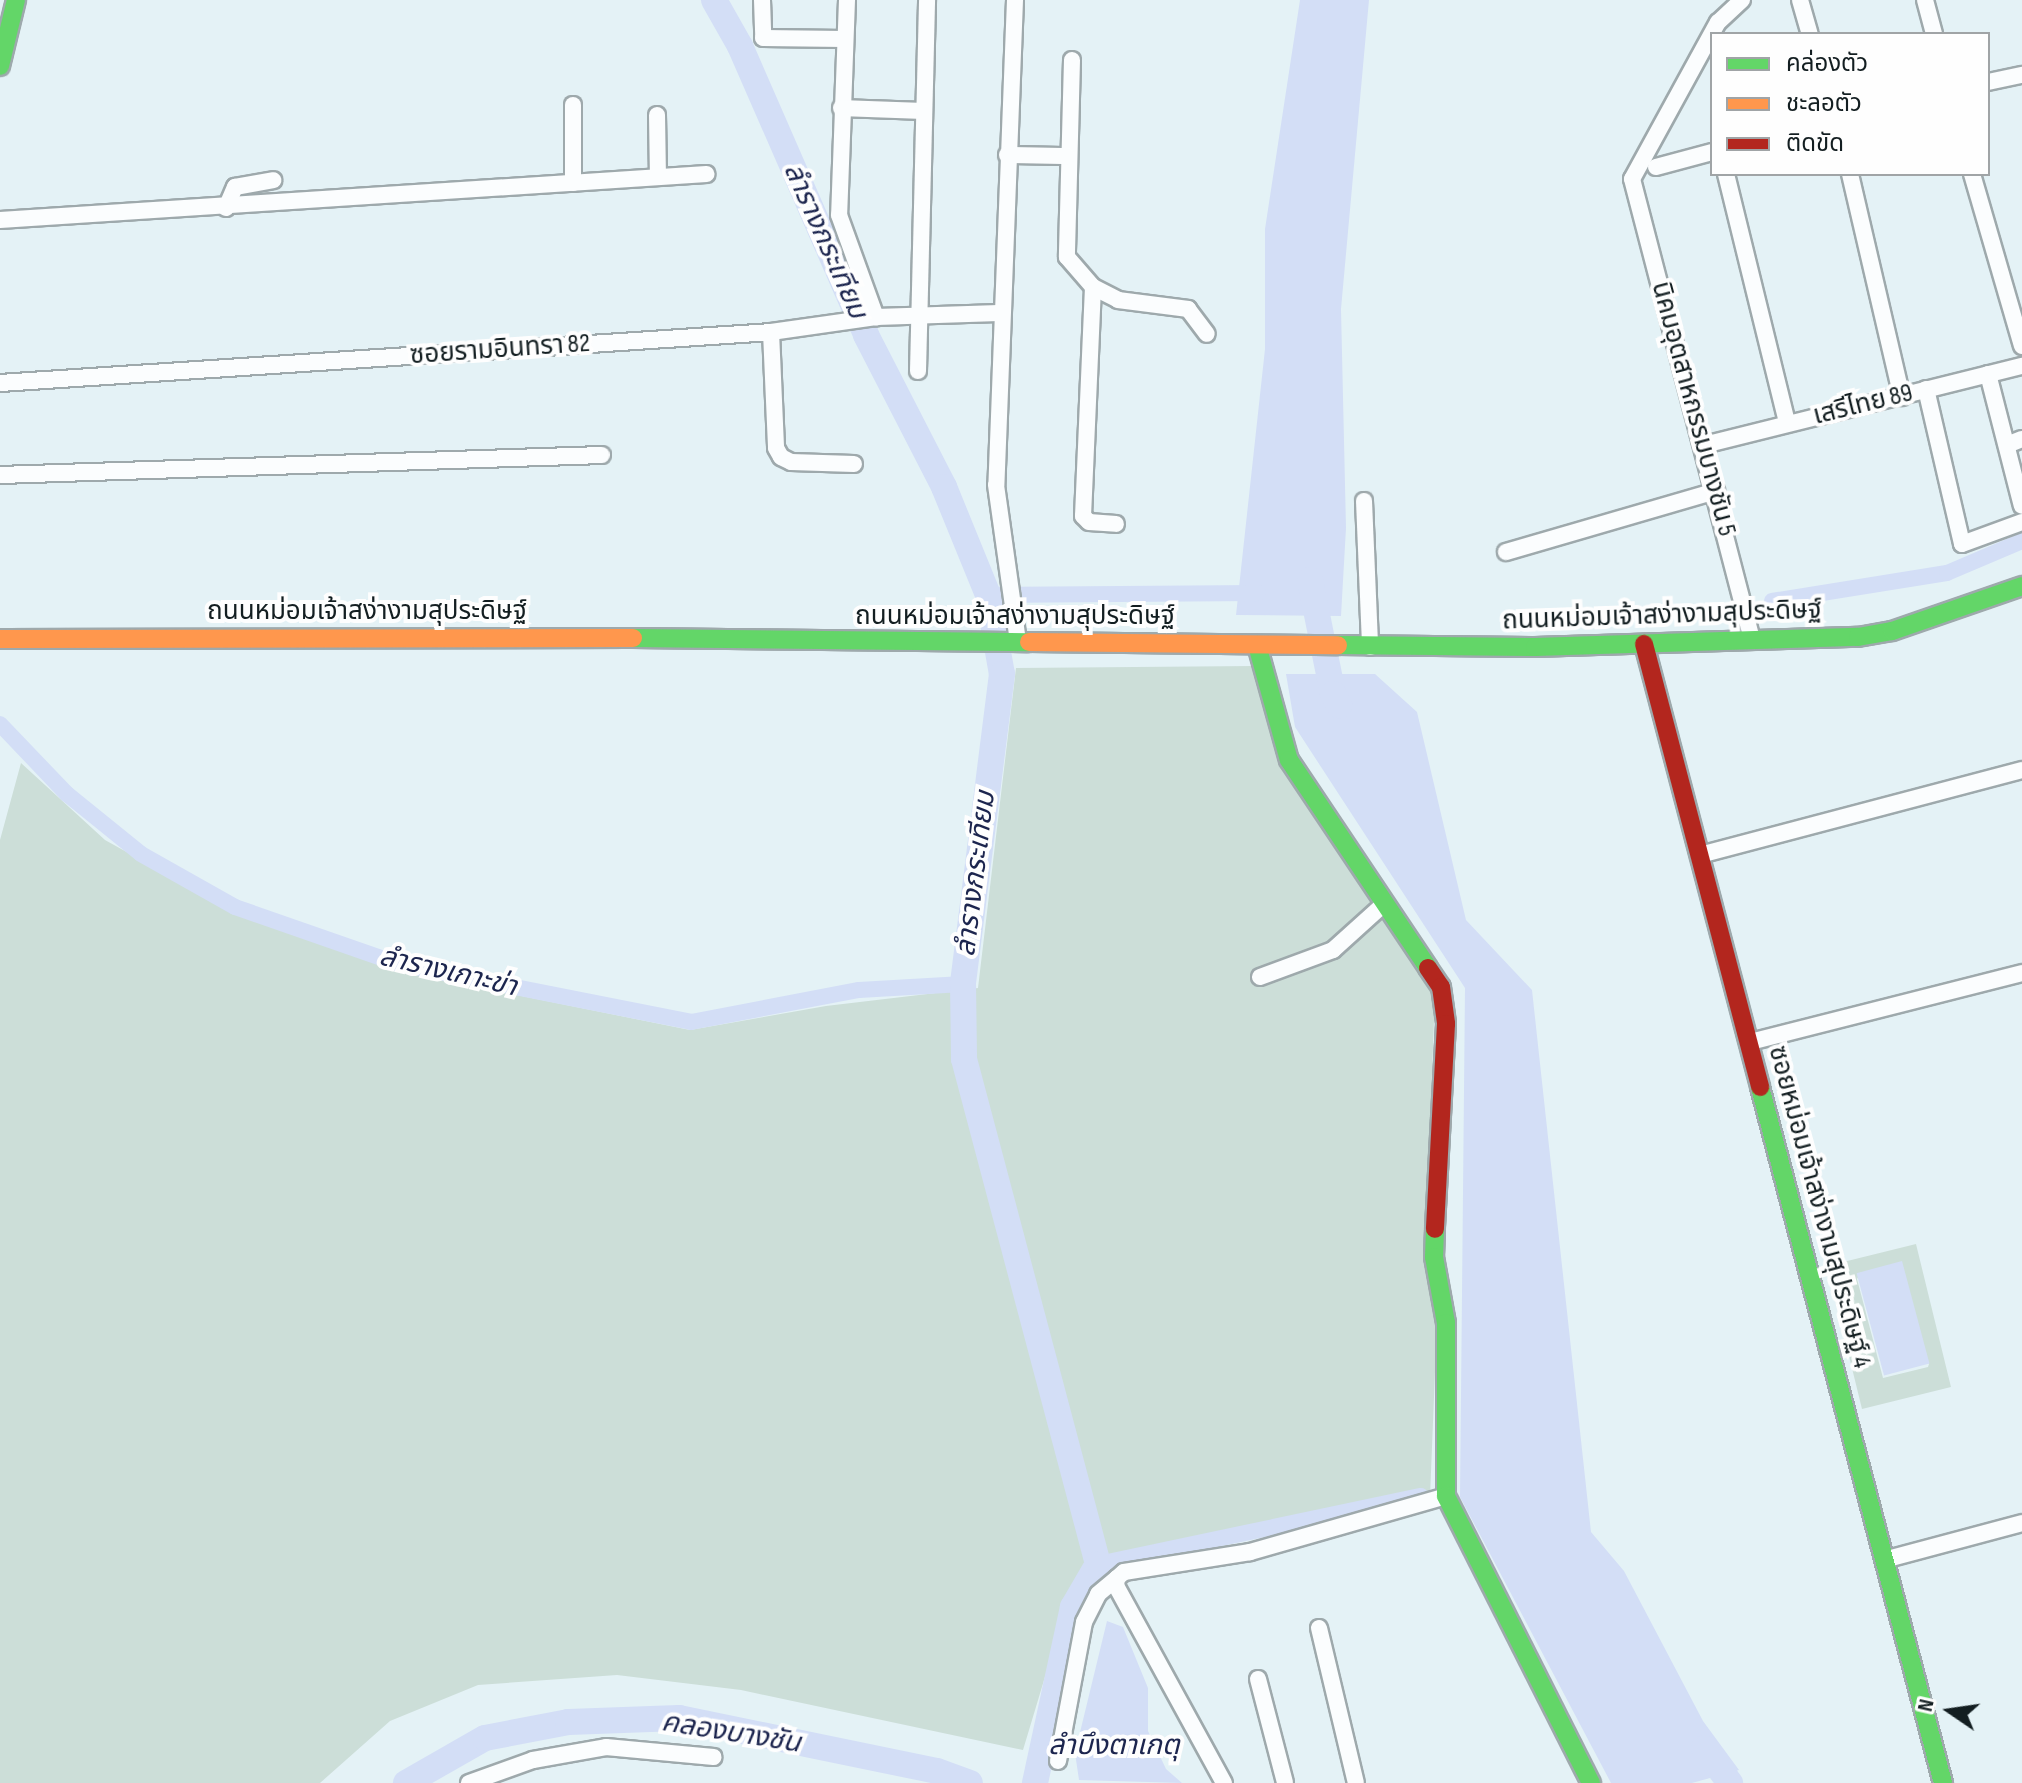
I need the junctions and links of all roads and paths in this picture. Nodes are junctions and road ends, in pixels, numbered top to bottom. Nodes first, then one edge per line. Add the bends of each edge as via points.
1 (16, 0) edge
2 (762, 0) edge
3 (847, 0) edge
4 (927, 0) edge
5 (1015, 0) edge
6 (1742, 0) edge
7 (1800, 0) edge
8 (1925, 0) edge
9 (1713, 32) edge
10 (1809, 32) edge
11 (1933, 32) edge
12 (1710, 37) edge
13 (844, 39) junction
14 (1072, 60) dead end
15 (0, 66) edge
16 (2022, 75) edge
17 (1990, 82) edge
18 (573, 105) dead end
19 (841, 108) junction
20 (923, 111) junction
21 (657, 115) dead end
22 (1710, 153) edge
23 (1007, 155) junction
24 (1067, 156) junction
25 (1656, 167) dead end
26 (707, 174) dead end
27 (1726, 176) edge
28 (1850, 176) edge
29 (1973, 176) edge
30 (658, 177) junction
31 (273, 180) dead end
32 (573, 183) junction
33 (226, 208) junction
34 (0, 220) edge
35 (1093, 287) junction
36 (999, 313) junction
37 (917, 315) junction
38 (876, 317) junction
39 (771, 332) junction
40 (1207, 334) dead end
41 (2022, 346) edge
42 (2022, 366) edge
43 (918, 371) dead end
44 (1988, 374) junction
45 (0, 383) edge
46 (1926, 389) junction
47 (1902, 397) junction
48 (1787, 423) junction
49 (2014, 442) edge
50 (1704, 445) junction
51 (602, 455) dead end
52 (854, 464) dead end
53 (0, 475) edge
54 (1716, 491) junction
55 (1364, 501) dead end
56 (2022, 506) edge
57 (2022, 522) edge
58 (1116, 524) dead end
59 (1506, 552) dead end
60 (2022, 586) edge
61 (0, 639) edge
62 (1752, 641) junction
63 (1014, 642) junction
64 (1644, 644) junction
65 (1257, 645) junction
66 (1364, 647) junction
67 (2022, 770) edge
68 (1700, 855) junction
69 (1385, 903) junction
70 (2022, 973) edge
71 (1260, 977) dead end
72 (1750, 1042) junction
73 (1446, 1496) junction
74 (2022, 1523) edge
75 (1884, 1560) junction
76 (1117, 1578) junction
77 (1319, 1628) dead end
78 (1258, 1679) dead end
79 (714, 1757) dead end
80 (1058, 1761) dead end
81 (469, 1783) edge
82 (1224, 1783) edge
83 (1285, 1783) edge
84 (1356, 1783) edge
85 (1591, 1783) edge
86 (1943, 1783) edge

1 - 15 main road
2 - 13 street via 763,38
3 - 13 street
4 - 20 street
5 - 23 street
6 - 9 street, นิคมอุตสาหกรรมบางชัน 5
7 - 10 street
8 - 11 street
12 - 50 street, นิคมอุตสาหกรรมบางชัน 5 via 1632,179
13 - 19 street
14 - 24 street
16 - 17 street
18 - 32 street
19 - 20 street
19 - 38 street via 839,215
20 - 37 street
21 - 30 street
22 - 25 street
23 - 24 street
23 - 36 street
24 - 35 street via 1067,257
26 - 30 street
27 - 48 street
28 - 47 street
29 - 41 street
30 - 32 street
31 - 33 street via 235,187
32 - 33 street
33 - 34 street
35 - 40 street via 1133,303 1181,305
35 - 58 street via 1083,516 1089,522
36 - 37 street, ซอยรามอินทรา 82
36 - 63 street via 996,485 1014,595
37 - 38 street, ซอยรามอินทรา 82
37 - 43 street
38 - 39 street, ซอยรามอินทรา 82
39 - 45 street, ซอยรามอินทรา 82
39 - 52 street via 776,448 781,457 791,462
42 - 44 street, เสรีไทย 89
44 - 46 street, เสรีไทย 89
44 - 49 street
46 - 47 street, เสรีไทย 89
46 - 57 street via 1962,544
47 - 48 street, เสรีไทย 89
48 - 50 street, เสรีไทย 89
49 - 56 street
50 - 54 street, นิคมอุตสาหกรรมบางชัน 5
51 - 53 street
54 - 59 street
54 - 62 street, นิคมอุตสาหกรรมบางชัน 5
55 - 66 street
60 - 62 main road, ถนนหม่อมเจ้าสง่างามสุประดิษฐ์ via 1892,631
61 - 63 main road, ถนนหม่อมเจ้าสง่างามสุประดิษฐ์
62 - 64 main road, ถนนหม่อมเจ้าสง่างามสุประดิษฐ์
63 - 65 main road, ถนนหม่อมเจ้าสง่างามสุประดิษฐ์
64 - 66 main road, ถนนหม่อมเจ้าสง่างามสุประดิษฐ์
64 - 68 main road, ซอยหม่อมเจ้าสง่างามสุประดิษฐ์ 4
65 - 66 main road, ถนนหม่อมเจ้าสง่างามสุประดิษฐ์
65 - 69 main road via 1289,760
67 - 68 street
68 - 72 main road, ซอยหม่อมเจ้าสง่างามสุประดิษฐ์ 4
69 - 71 street via 1333,950
69 - 73 main road via 1441,987 1446,1004 1434,1257 1446,1323
70 - 72 street
72 - 75 main road, ซอยหม่อมเจ้าสง่างามสุประดิษฐ์ 4
73 - 76 street via 1250,1552 1124,1572
73 - 85 main road
74 - 75 street
75 - 86 main road, ซอยหม่อมเจ้าสง่างามสุประดิษฐ์ 4
76 - 80 street via 1098,1594 1084,1622
76 - 82 street via 1116,1586
77 - 84 street
78 - 83 street
79 - 81 street via 593,1749 533,1760

